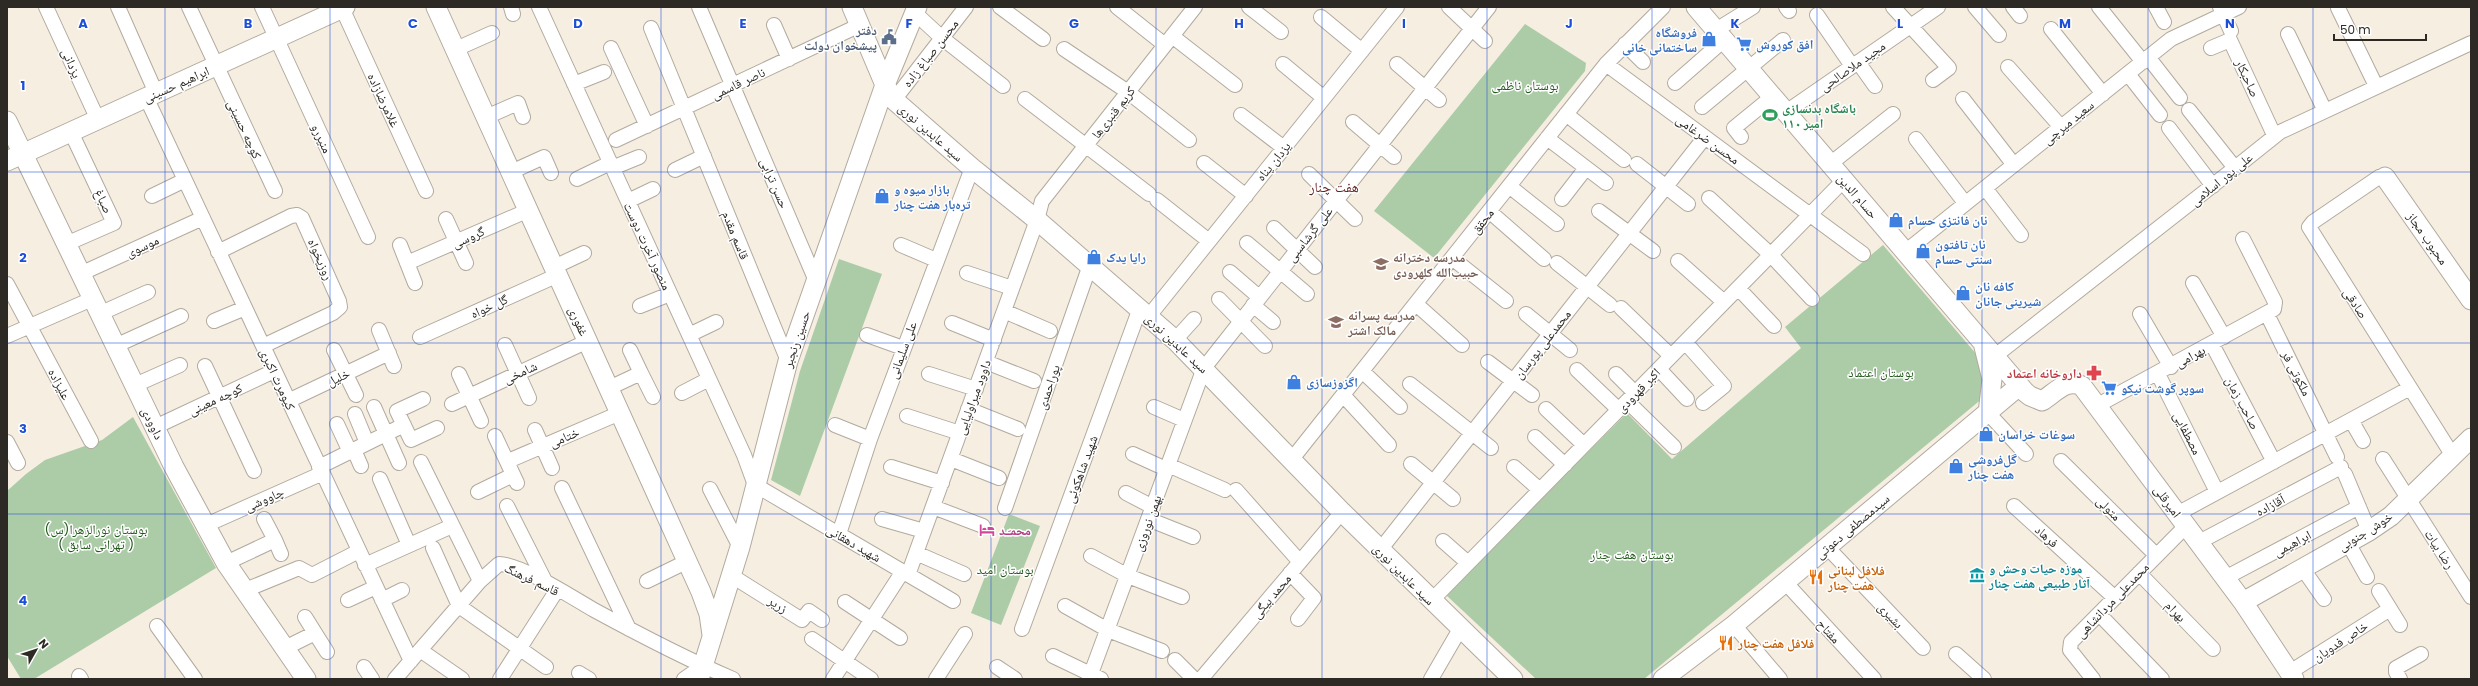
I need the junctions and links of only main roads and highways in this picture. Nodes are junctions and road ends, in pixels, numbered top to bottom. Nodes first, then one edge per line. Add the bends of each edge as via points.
1 (436, 7) edge
2 (852, 7) edge
3 (1696, 7) edge
4 (343, 8) edge
5 (916, 10) edge
6 (890, 92) junction
7 (7, 121) edge
8 (14, 157) edge
9 (2385, 177) road end
10 (2471, 300) edge
11 (1982, 340) junction
12 (2019, 386) junction
13 (1988, 413) junction
14 (2470, 441) edge
15 (2242, 602) junction
16 (713, 638) junction
17 (701, 673) edge
18 (2292, 676) edge
19 (1665, 678) edge
20 (306, 679) edge
21 (1513, 679) edge

1 - 16 main road, غفوری via 688,561 709,614
2 - 6 main road, سید عابدین نوری
3 - 11 main road, حسام الدین
4 - 8 main road, ابراهیم حسینی
5 - 6 main road, حسین رنجبر
6 - 16 main road, حسین رنجبر via 816,280 788,361 740,547
6 - 21 main road, سید عابدین نوری via 972,168 1037,220 1175,340 1342,512
7 - 8 main road, داوودی
8 - 20 main road, داوودی via 66,244 155,426 226,563
9 - 10 main road, محبوب مجاز
11 - 12 main road, حسام الدین
11 - 13 main road via 1992,379
12 - 13 main road, سیدمصطفی دعوتی
12 - 15 main road, امیرقلی via 2030,396 2042,401 2065,385 2076,383 2082,386
13 - 19 main road, سیدمصطفی دعوتی via 1734,625
14 - 15 main road, خوش جنوبی via 2409,501 2369,531
15 - 18 main road, امیرقلی
16 - 17 main road, حسین رنجبر

